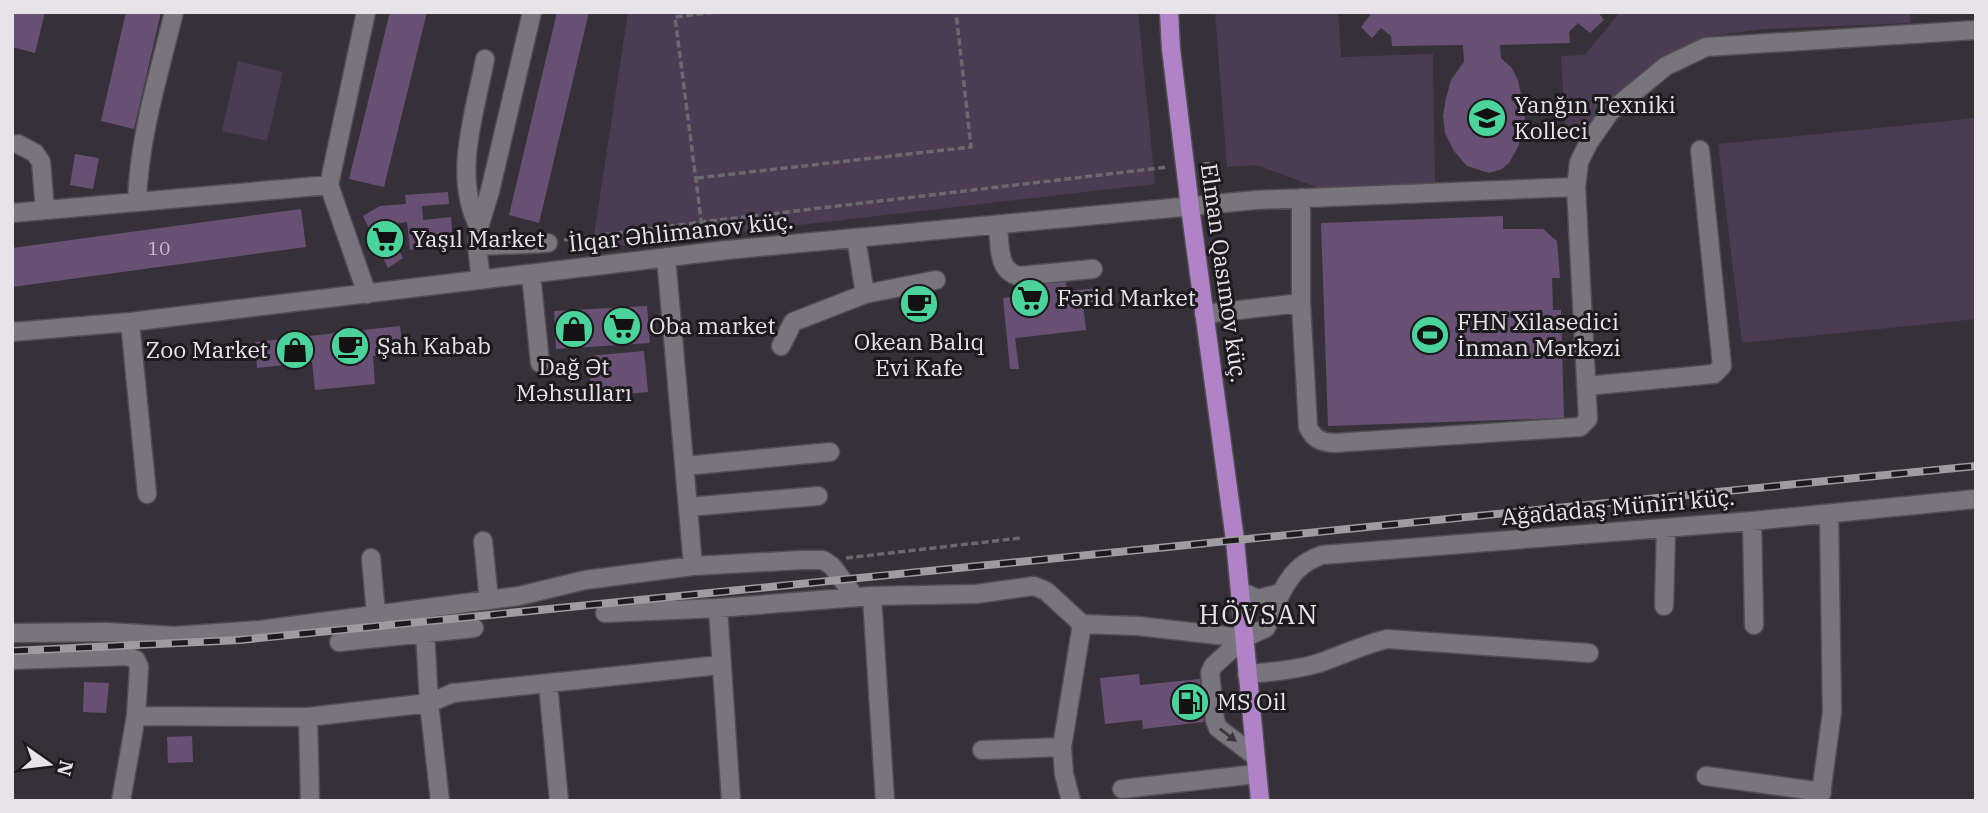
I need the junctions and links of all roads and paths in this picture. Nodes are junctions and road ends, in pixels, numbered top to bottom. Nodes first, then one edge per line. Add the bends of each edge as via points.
1 (174, 12) edge
2 (366, 12) edge
3 (532, 12) edge
4 (716, 12) edge
5 (956, 12) edge
6 (1169, 12) edge
7 (675, 15) edge
8 (1976, 30) edge
9 (485, 59) dead end
10 (18, 144) dead end
11 (1700, 150) dead end
12 (1219, 163) dead end
13 (1185, 165) junction
14 (697, 178) junction
15 (329, 185) junction
16 (1576, 187) junction
17 (1301, 198) junction
18 (137, 201) junction
19 (1190, 207) junction
20 (45, 209) junction
21 (12, 213) edge
22 (702, 222) junction
23 (998, 225) junction
24 (479, 227) junction
25 (856, 238) junction
26 (548, 243) joint
27 (477, 246) junction
28 (705, 253) junction
29 (666, 257) junction
30 (1093, 269) dead end
31 (531, 274) junction
32 (481, 280) junction
33 (936, 280) dead end
34 (367, 294) junction
35 (864, 294) junction
36 (1301, 303) junction
37 (1204, 314) junction
38 (130, 322) junction
39 (12, 332) edge
40 (781, 345) dead end
41 (540, 363) dead end
42 (1586, 386) junction
43 (830, 452) dead end
44 (685, 466) junction
45 (147, 494) dead end
46 (818, 496) dead end
47 (1976, 499) edge
48 (688, 507) junction
49 (1829, 514) junction
50 (1752, 521) junction
51 (1666, 528) junction
52 (1021, 538) dead end
53 (483, 541) dead end
54 (371, 558) dead end
55 (823, 560) junction
56 (693, 566) junction
57 (1240, 591) junction
58 (1281, 593) junction
59 (864, 597) junction
60 (489, 600) junction
61 (1664, 606) dead end
62 (718, 608) junction
63 (605, 613) dead end
64 (376, 614) junction
65 (1082, 624) junction
66 (1754, 625) dead end
67 (474, 628) dead end
68 (425, 632) junction
69 (12, 634) edge
70 (1244, 638) junction
71 (339, 642) dead end
72 (1590, 653) dead end
73 (12, 660) edge
74 (720, 666) junction
75 (1247, 674) junction
76 (548, 684) junction
77 (429, 703) junction
78 (136, 716) junction
79 (308, 717) junction
80 (1062, 747) junction
81 (982, 750) dead end
82 (1255, 756) junction
83 (1257, 774) junction
84 (1706, 776) dead end
85 (1122, 789) dead end
86 (1821, 797) edge
87 (121, 801) edge
88 (310, 801) edge
89 (440, 801) edge
90 (559, 801) edge
91 (731, 801) edge
92 (885, 801) edge
93 (1071, 801) edge
94 (1260, 801) edge

1 - 18 street via 139,165
2 - 15 street
3 - 24 street
4 - 7 path
5 - 14 path via 971,148
6 - 13 main road, Elman Qasımov küç.
7 - 14 path
8 - 16 street via 1706,47 1666,66 1610,112 1579,162
9 - 24 street via 467,159 467,195
10 - 20 street via 36,153 41,162
11 - 42 street via 1723,366 1714,374
12 - 13 path
13 - 19 main road, Elman Qasımov küç.
13 - 22 path
14 - 22 path
15 - 18 street
15 - 34 street
16 - 17 street, İlqar Əhlimanov küç.
16 - 42 street
17 - 19 street, İlqar Əhlimanov küç.
17 - 36 street
18 - 20 street
19 - 23 street, İlqar Əhlimanov küç.
19 - 37 main road, Elman Qasımov küç.
20 - 21 street
22 - 26 path
22 - 28 path
23 - 25 street, İlqar Əhlimanov küç.
23 - 30 street via 1003,267 1009,274
24 - 27 street
25 - 28 street, İlqar Əhlimanov küç.
25 - 35 street
26 - 27 street
27 - 32 street
28 - 29 street, İlqar Əhlimanov küç.
29 - 31 street, İlqar Əhlimanov küç.
29 - 44 street
31 - 32 street, İlqar Əhlimanov küç.
31 - 41 street
32 - 34 street, İlqar Əhlimanov küç.
33 - 35 street
34 - 38 street, İlqar Əhlimanov küç.
35 - 40 street via 793,322
36 - 37 street
36 - 42 street via 1308,427 1321,442 1580,427 1588,419
37 - 57 main road, Elman Qasımov küç.
38 - 39 street, İlqar Əhlimanov küç.
38 - 45 street
43 - 44 street
44 - 48 street
46 - 48 street
47 - 49 street, Ağadadaş Müniri küç.
48 - 56 street
49 - 50 street, Ağadadaş Müniri küç.
49 - 86 street via 1832,712
50 - 51 street, Ağadadaş Müniri küç.
50 - 66 street
51 - 58 street, Ağadadaş Müniri küç. via 1322,555 1294,569
51 - 61 street
52 - 55 path
53 - 60 street
54 - 64 street
55 - 56 street
55 - 59 street
56 - 60 street via 585,580
57 - 58 street via 1258,599
57 - 70 main road, Elman Qasımov küç.
58 - 70 street, Ağadadaş Müniri küç. via 1266,628
59 - 62 street
59 - 65 street via 976,594 1034,586
59 - 92 street
60 - 64 street
62 - 63 street
62 - 74 street
64 - 69 street via 185,636 68,631
65 - 70 street
65 - 80 street
67 - 68 street
68 - 71 street
68 - 77 street
70 - 75 main road, Elman Qasımov küç.
70 -> 82 street, Ağadadaş Müniri küç. via 1213,666 1211,685 1218,728
72 - 75 street via 1387,639 1297,669
73 - 78 street via 128,656 139,667
74 - 76 street
74 - 91 street
75 - 82 main road, Elman Qasımov küç.
76 - 77 street via 453,693
76 - 90 street
77 - 79 street
77 - 89 street
78 - 79 street
78 - 87 street
79 - 88 street
80 - 81 street
80 - 93 street
82 - 83 main road, Elman Qasımov küç.
83 - 85 street
83 - 94 main road, Elman Qasımov küç.
84 - 86 street

